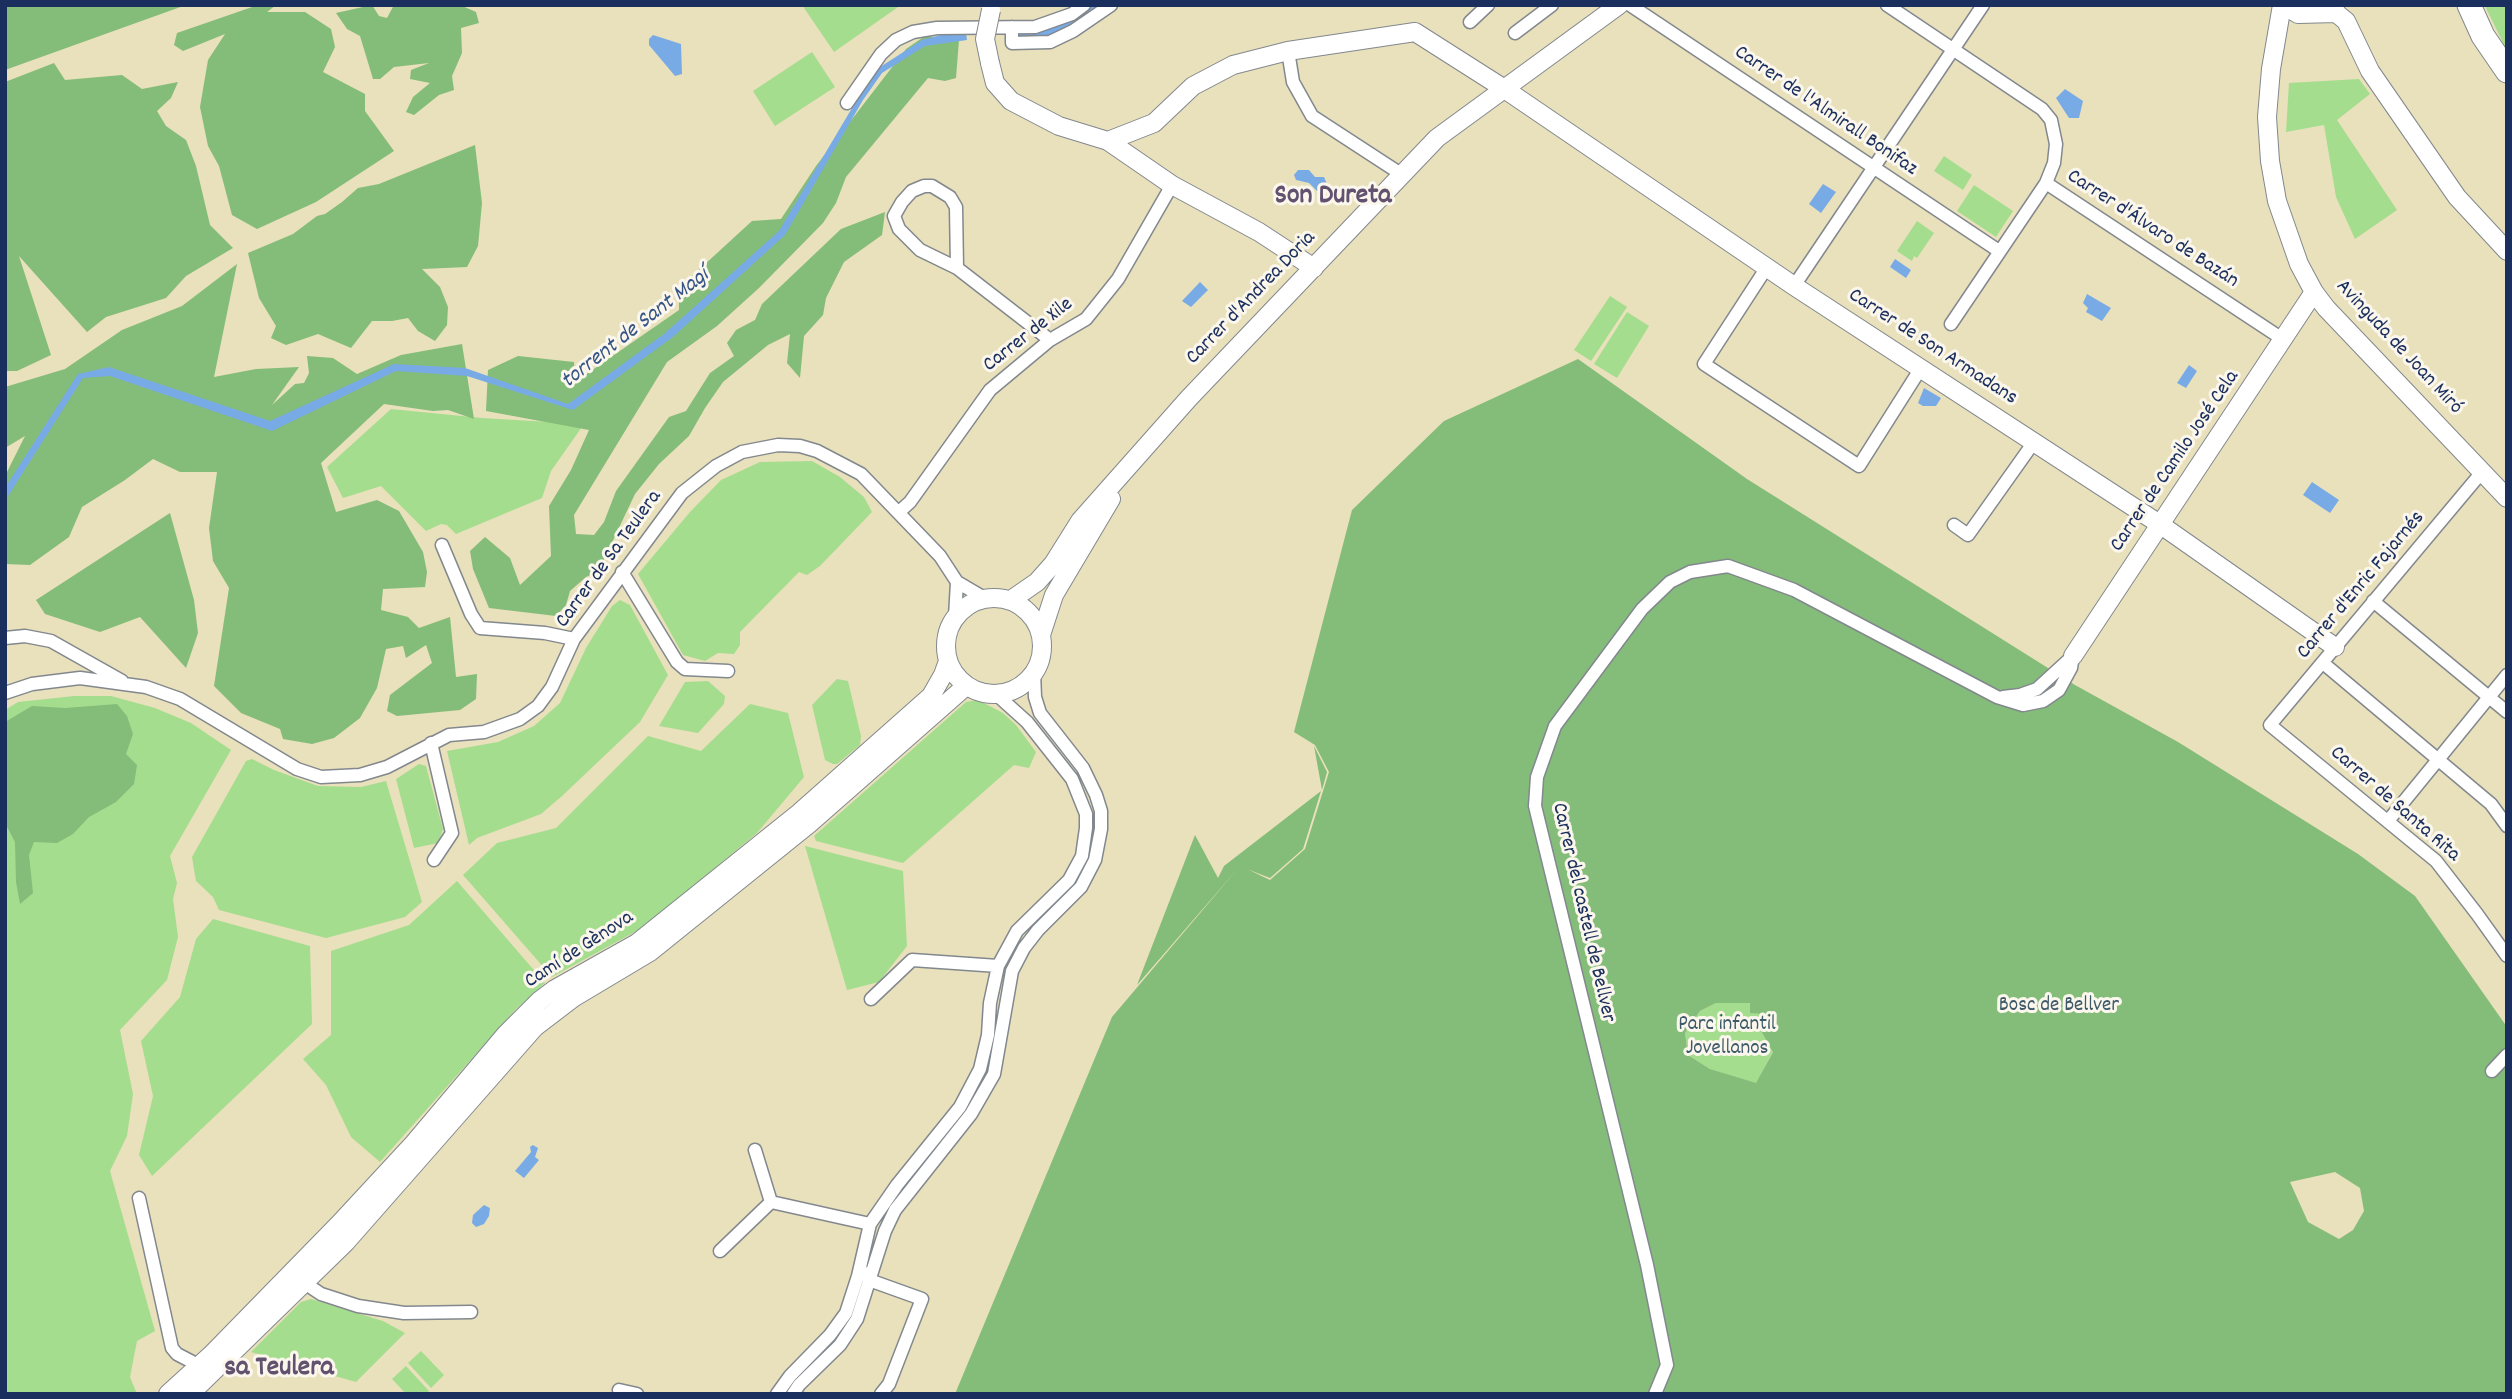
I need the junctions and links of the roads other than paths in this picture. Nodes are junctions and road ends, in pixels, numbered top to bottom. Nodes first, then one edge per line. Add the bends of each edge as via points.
1 (1084, 5) edge
2 (1111, 5) edge
3 (1488, 5) edge
4 (1552, 5) edge
5 (1619, 5) edge
6 (1630, 5) edge
7 (1888, 5) edge
8 (1983, 5) edge
9 (2282, 5) edge
10 (2469, 5) edge
11 (991, 8) edge
12 (2332, 9) edge
13 (1470, 22) dead end
14 (1012, 26) junction
15 (1515, 33) dead end
16 (1954, 50) junction
17 (1288, 51) junction
18 (2505, 67) edge
19 (1503, 88) junction
20 (847, 103) dead end
21 (1108, 141) junction
22 (1874, 167) junction
23 (1401, 174) junction
24 (2046, 183) junction
25 (1172, 185) junction
26 (1999, 251) junction
27 (2507, 251) edge
28 (1767, 267) junction
29 (957, 268) junction
30 (1314, 268) junction
31 (1794, 286) junction
32 (2315, 292) junction
33 (1951, 324) dead end
34 (1050, 340) junction
35 (2284, 340) junction
36 (1921, 368) junction
37 (2034, 442) junction
38 (1142, 451) junction
39 (2483, 472) junction
40 (2505, 494) edge
41 (900, 512) junction
42 (2161, 525) junction
43 (1954, 526) dead end
44 (442, 545) dead end
45 (622, 572) junction
46 (957, 582) junction
47 (986, 598) junction
48 (1011, 600) junction
49 (2373, 601) junction
50 (955, 617) junction
51 (1041, 635) junction
52 (5, 638) edge
53 (574, 639) junction
54 (2336, 647) junction
55 (75, 653) junction
56 (2073, 656) joint
57 (948, 661) junction
58 (2323, 663) junction
59 (728, 671) dead end
60 (1034, 672) junction
61 (2507, 675) edge
62 (77, 678) junction
63 (126, 683) junction
64 (967, 686) junction
65 (5, 693) edge
66 (997, 695) junction
67 (2488, 697) junction
68 (2507, 712) edge
69 (2270, 725) joint
70 (430, 743) junction
71 (2439, 759) junction
72 (2388, 821) junction
73 (2507, 826) edge
74 (434, 860) dead end
75 (1038, 930) junction
76 (2507, 956) edge
77 (998, 966) junction
78 (871, 999) dead end
79 (1002, 1023) junction
80 (2507, 1055) edge
81 (2492, 1071) dead end
82 (755, 1150) dead end
83 (908, 1193) junction
84 (139, 1198) dead end
85 (771, 1202) junction
86 (870, 1224) junction
87 (720, 1251) dead end
88 (869, 1280) junction
89 (303, 1282) junction
90 (471, 1312) dead end
91 (200, 1366) junction
92 (796, 1389) edge
93 (619, 1390) dead end
94 (167, 1394) edge
95 (190, 1394) edge
96 (637, 1394) edge
97 (777, 1394) edge
98 (786, 1394) edge
99 (881, 1394) edge
100 (1655, 1394) edge

1 - 14 street via 1053,22
2 - 14 street via 1050,42 1012,43
3 - 13 street
4 - 15 street
5 - 19 street, Carrer d'Andrea Doria
6 - 22 street, Carrer de l'Almirall Bonifaz
7 - 16 street, Carrer d'Álvaro de Bazán
8 - 16 street
9 - 12 street via 2298,14
9 - 32 street, Avinguda de Joan Miró via 2267,117 2270,161 2282,219
10 - 18 highway
11 - 21 street, bridge via 985,39 995,83 1011,101 1059,125
12 - 27 street via 2346,21 2370,71 2457,197
14 - 20 street via 913,32 881,54
16 - 22 street
16 - 24 street, Carrer d'Álvaro de Bazán via 2042,109 2051,120 2056,144
17 - 19 street, Carrer de Son Armadans via 1415,32
17 - 21 street, Carrer de Son Armadans via 1233,65 1194,86 1154,123
17 - 23 street via 1293,82 1312,116
19 - 23 street, Carrer d'Andrea Doria via 1437,138
19 - 28 street, Carrer de Son Armadans
21 - 25 street
22 - 26 street, Carrer de l'Almirall Bonifaz
22 - 31 street
23 - 30 street, Carrer d'Andrea Doria
24 - 26 street
24 - 35 street, Carrer d'Álvaro de Bazán
25 - 30 street
25 - 34 street, Carrer de Xile via 1118,279 1086,319
26 - 33 street
28 - 31 street, Carrer de Son Armadans
28 - 36 street via 1704,364 1858,466
29 - 29 street via 956,207 950,197 932,186 912,191 894,216 898,229 920,250
29 - 34 street
30 - 38 street, Carrer d'Andrea Doria
31 - 36 street, Carrer de Son Armadans
32 - 35 street, Carrer de Camilo José Cela
32 - 39 street, Avinguda de Joan Miró
34 - 41 street, Carrer de Xile via 990,390
35 - 42 street, Carrer de Camilo José Cela
36 - 37 street, Carrer de Son Armadans
37 - 42 street, Carrer de Son Armadans
37 - 43 street via 1968,535
38 - 48 street, Carrer d'Andrea Doria via 1080,521 1045,573
38 - 51 street via 1054,595
39 - 40 street, Avinguda de Joan Miró
39 - 49 street, Carrer d'Enric Fajarnés
41 - 45 street, Carrer de Sa Teulera via 861,474 829,455 778,445 743,452 682,493
41 - 46 street, Carrer de Sa Teulera
42 - 54 street, Carrer de Son Armadans
42 - 56 street, Carrer de Camilo José Cela
44 - 53 street via 481,628
45 - 53 street, Carrer de Sa Teulera
45 - 59 street via 677,662 685,669
46 - 47 street, Carrer de Sa Teulera
46 - 50 street
47 - 48 street
47 - 50 street
48 - 51 street via 1025,608
49 - 54 street, Carrer d'Enric Fajarnés
49 - 67 street
50 - 57 street via 945,646
51 - 60 street via 1042,653
52 - 55 street via 51,641
53 - 70 street, Carrer de Sa Teulera via 538,706 520,719 484,732 449,735
54 - 58 street, Carrer d'Enric Fajarnés
55 - 62 street
55 - 63 street
56 - 100 street, Carrer del castell de Bellver via 2037,689 1997,697 1794,590 1728,566 1690,572 1670,582 1642,609 1555,726 1537,777 1535,806 1656,1306 1667,1365
57 - 64 street
57 - 91 street, Camí de Gènova via 931,696 771,836 637,943 539,1001 340,1224
58 - 69 street, Carrer d'Enric Fajarnés
58 - 71 street
60 - 66 street via 1013,691
60 - 75 street via 1040,713 1083,768 1101,811 1095,860 1081,887
61 - 67 street
62 - 63 street, Carrer de Sa Teulera
62 - 65 street, Carrer de Sa Teulera
63 - 70 street, Carrer de Sa Teulera via 180,699 297,769 321,777 360,775 387,767
64 - 66 street
64 - 89 street, Camí de Gènova via 809,824 650,952 573,998 535,1027 346,1242
66 - 77 street via 1027,722 1072,779 1086,828 1082,856 1069,880 1017,932
67 - 68 street
67 - 71 street
69 - 72 street, Carrer de Santa Rita
70 - 74 street via 452,833
71 - 72 street
71 - 73 street via 2491,804
72 - 76 street, Carrer de Santa Rita via 2436,861
75 - 77 street via 1027,933
75 - 79 street via 1012,971
77 - 78 street via 912,960
77 - 79 street via 1002,982 997,1018
77 - 86 street via 980,1069 960,1107
79 - 83 street via 994,1074 971,1114
80 - 81 street
82 - 85 street
83 - 86 street via 896,1197 885,1216
83 - 88 street via 885,1231
84 - 91 street via 172,1348
85 - 86 street
85 - 87 street
86 - 88 street
86 - 97 street via 846,1313
88 - 92 street via 857,1319 839,1345
88 - 99 street via 922,1299
89 - 90 street via 320,1294 358,1306 404,1313
89 - 95 street, Camí de Gènova
91 - 94 street, Camí de Gènova
92 - 98 street
93 - 96 street

